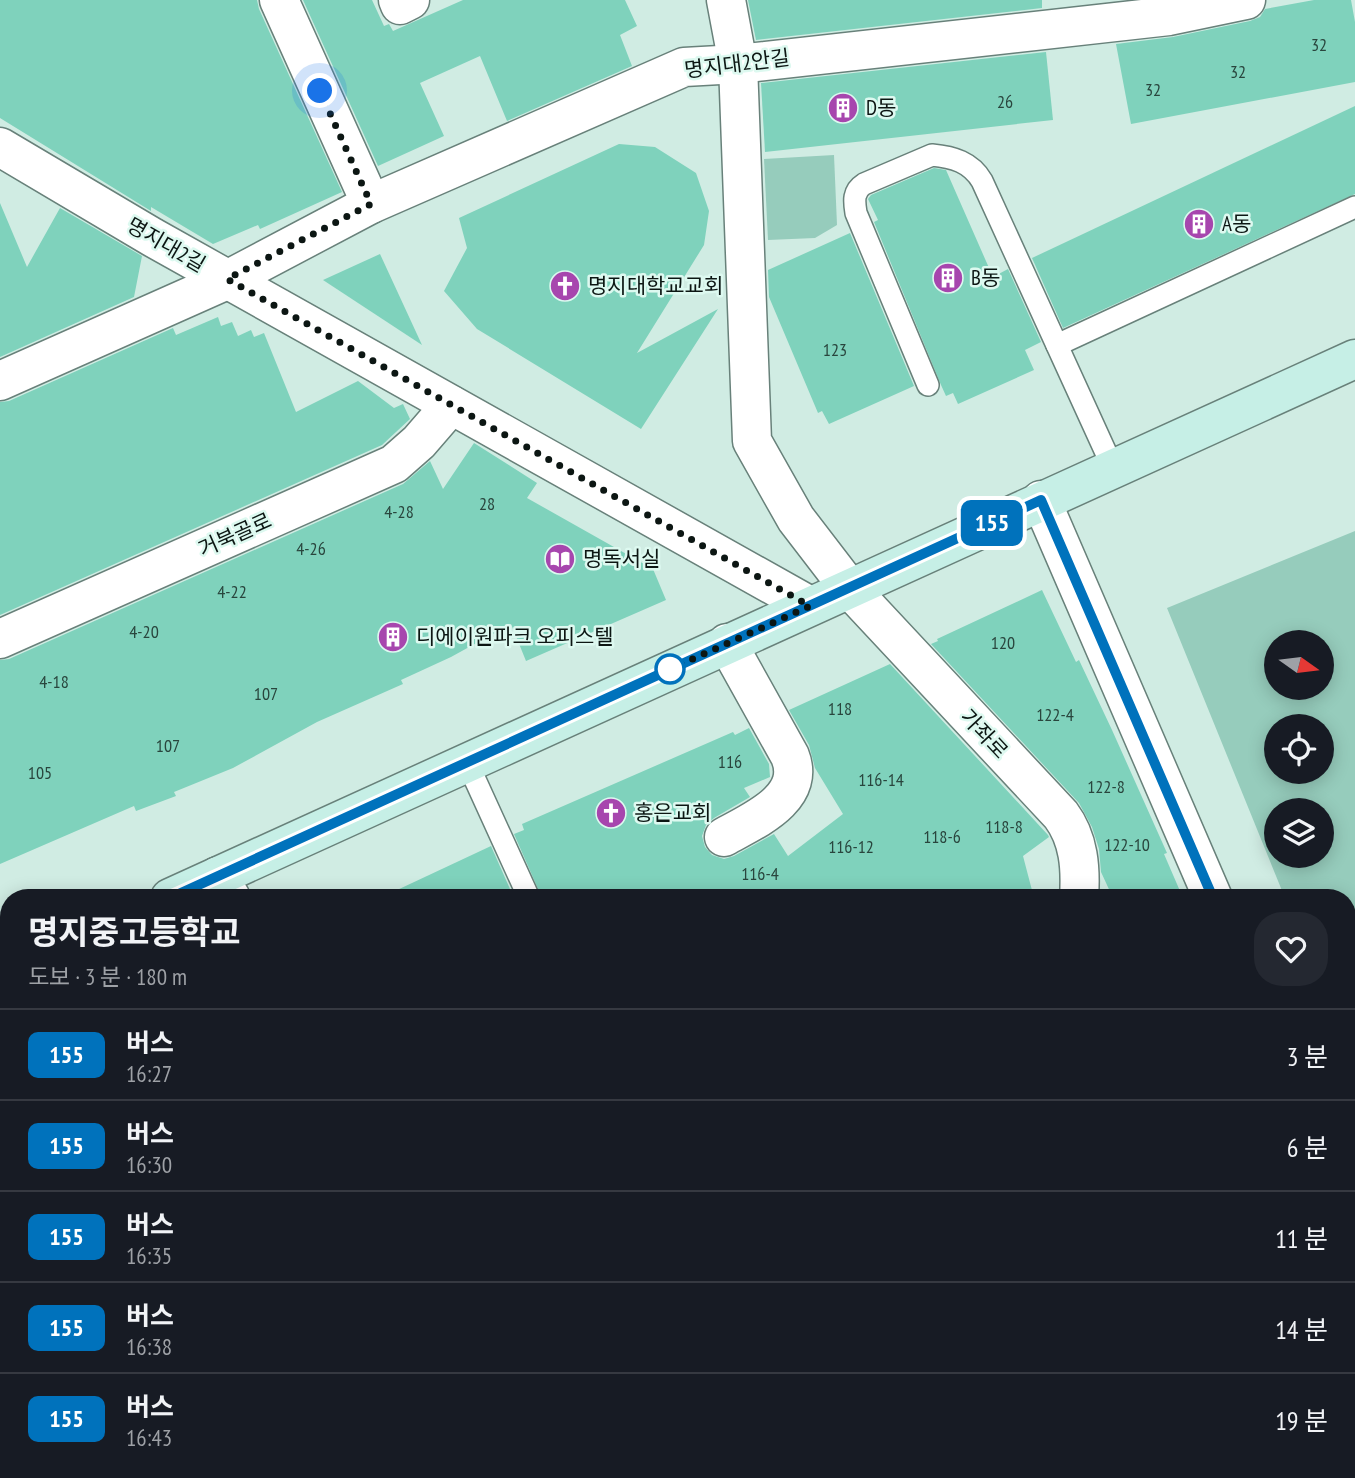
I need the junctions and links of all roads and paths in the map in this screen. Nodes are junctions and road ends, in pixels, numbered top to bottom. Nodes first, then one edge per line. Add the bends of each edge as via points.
1 (279, 0) edge
2 (398, 0) edge
3 (410, 0) edge
4 (726, 0) edge
5 (1247, 0) edge
6 (1168, 8) edge
7 (738, 64) junction
8 (0, 147) edge
9 (371, 204) junction
10 (1355, 207) edge
11 (227, 279) junction
12 (1057, 345) junction
13 (1355, 359) edge
14 (0, 381) edge
15 (928, 385) dead end
16 (452, 405) junction
17 (1113, 468) junction
18 (1041, 500) junction
19 (849, 587) junction
20 (810, 606) junction
21 (0, 639) edge
22 (727, 643) junction
23 (467, 762) junction
24 (724, 838) dead end
25 (224, 887) edge
26 (525, 889) edge
27 (1079, 889) edge
28 (1209, 889) edge

1 - 9 street
2 - 3 street via 400,5
4 - 7 street, 가좌로
5 - 6 street, 명지대2안길
6 - 7 street, 명지대2안길
7 - 9 street, 명지대2안길 via 684,67
7 - 19 street, 가좌로 via 751,435 796,519
8 - 11 street, 명지대2길
9 - 11 street, 명지대2안길
10 - 12 lane
11 - 14 street
11 - 16 street, 명지대2길
12 - 15 lane via 977,173 957,160 924,157 857,188 854,202
12 - 17 lane
13 - 17 main road
16 - 20 street, 명지대2길
16 - 21 street, 거북골로 via 394,464
17 - 18 main road
18 - 19 main road
18 - 28 street
19 - 20 main road
19 - 27 street, 가좌로 via 1061,815 1075,841
20 - 22 main road
22 - 23 main road
22 - 24 street via 790,756 792,768 789,787 779,804
23 - 25 main road
23 - 26 lane

